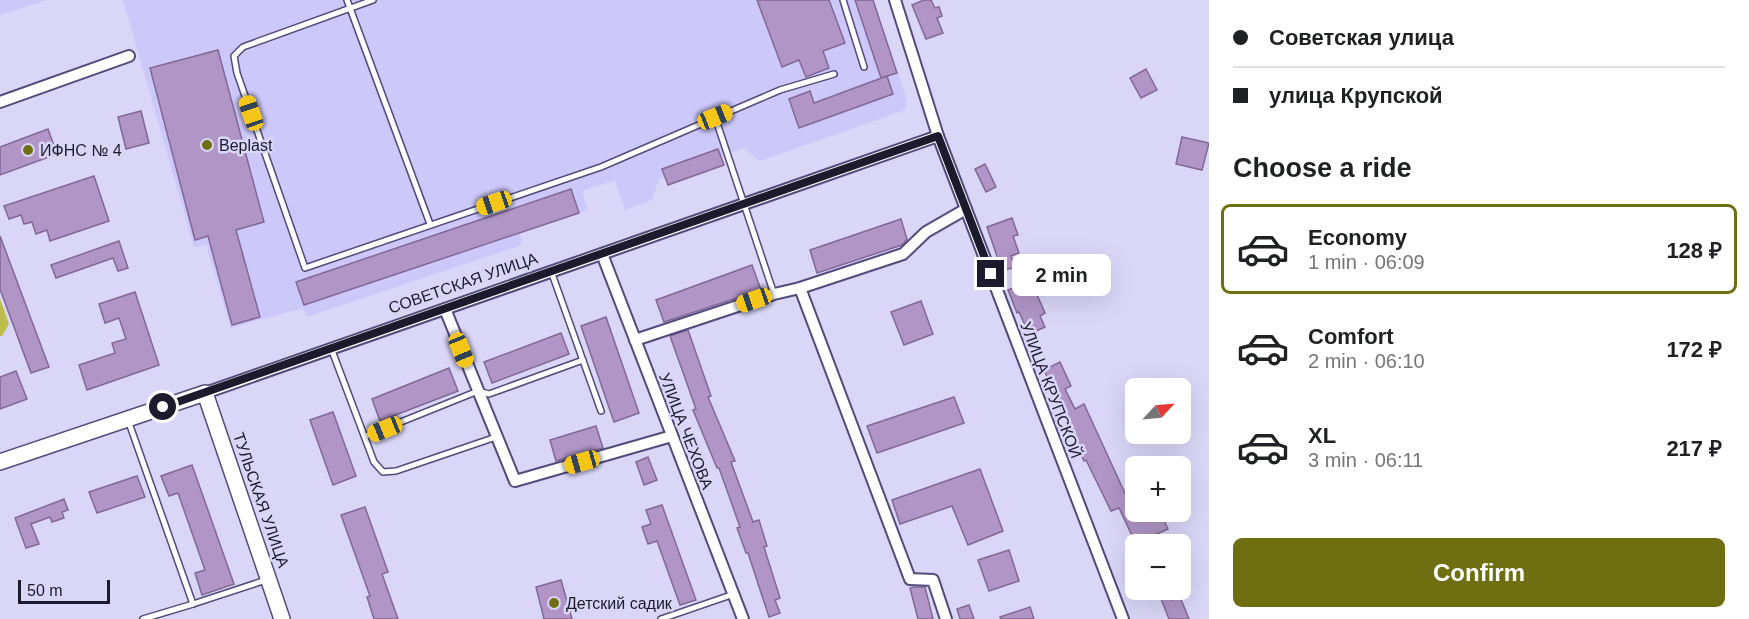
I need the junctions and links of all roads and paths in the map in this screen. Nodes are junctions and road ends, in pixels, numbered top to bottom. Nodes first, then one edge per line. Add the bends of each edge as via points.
1 (347, 0) edge
2 (373, 0) edge
3 (843, 0) edge
4 (895, 0) edge
5 (350, 8) junction
6 (129, 56) dead end
7 (864, 67) dead end
8 (834, 74) dead end
9 (0, 102) edge
10 (715, 117) junction
11 (938, 136) junction
12 (743, 204) junction
13 (966, 209) junction
14 (430, 224) junction
15 (602, 254) junction
16 (551, 271) junction
17 (800, 288) junction
18 (774, 294) junction
19 (445, 309) junction
20 (635, 340) junction
21 (331, 348) junction
22 (583, 360) junction
23 (477, 391) junction
24 (205, 393) junction
25 (601, 411) dead end
26 (128, 418) junction
27 (366, 436) junction
28 (672, 436) junction
29 (496, 437) junction
30 (0, 462) edge
31 (268, 579) junction
32 (734, 594) junction
33 (193, 604) junction
34 (143, 619) edge
35 (282, 619) edge
36 (661, 619) edge
37 (743, 619) edge
38 (946, 619) edge
39 (1123, 619) edge

1 - 5 lane
2 - 5 lane
3 - 7 lane
4 - 11 street, УЛИЦА КРУПСКОЙ
5 - 14 lane
5 - 14 lane via 243,47 234,56 305,268
6 - 9 street
8 - 10 lane via 780,90
10 - 12 lane
10 - 14 lane via 601,166
11 - 12 street, СОВЕТСКАЯ УЛИЦА
11 - 13 street, УЛИЦА КРУПСКОЙ
12 - 15 street, СОВЕТСКАЯ УЛИЦА
12 - 18 lane
13 - 17 street via 926,232 903,254
13 - 39 street, УЛИЦА КРУПСКОЙ
15 - 16 street, СОВЕТСКАЯ УЛИЦА
15 - 20 street, УЛИЦА ЧЕХОВА
16 - 19 street, СОВЕТСКАЯ УЛИЦА
16 - 22 lane
17 - 18 street
17 - 38 street via 910,579 933,580
18 - 20 street
19 - 21 street, СОВЕТСКАЯ УЛИЦА
19 - 23 street
20 - 28 street, УЛИЦА ЧЕХОВА
21 - 24 street, СОВЕТСКАЯ УЛИЦА
21 - 27 lane
22 - 23 lane via 489,394
22 - 25 lane
23 - 27 lane
23 - 29 street
24 - 26 main road, СОВЕТСКАЯ УЛИЦА
24 - 31 main road, ТУЛЬСКАЯ УЛИЦА
26 - 30 main road, СОВЕТСКАЯ УЛИЦА
26 - 33 lane
27 - 29 lane via 374,462 383,472
28 - 29 street via 515,482
28 - 32 street, УЛИЦА ЧЕХОВА
31 - 33 lane
31 - 35 main road, ТУЛЬСКАЯ УЛИЦА
32 - 36 lane
32 - 37 street, УЛИЦА ЧЕХОВА
33 - 34 lane

